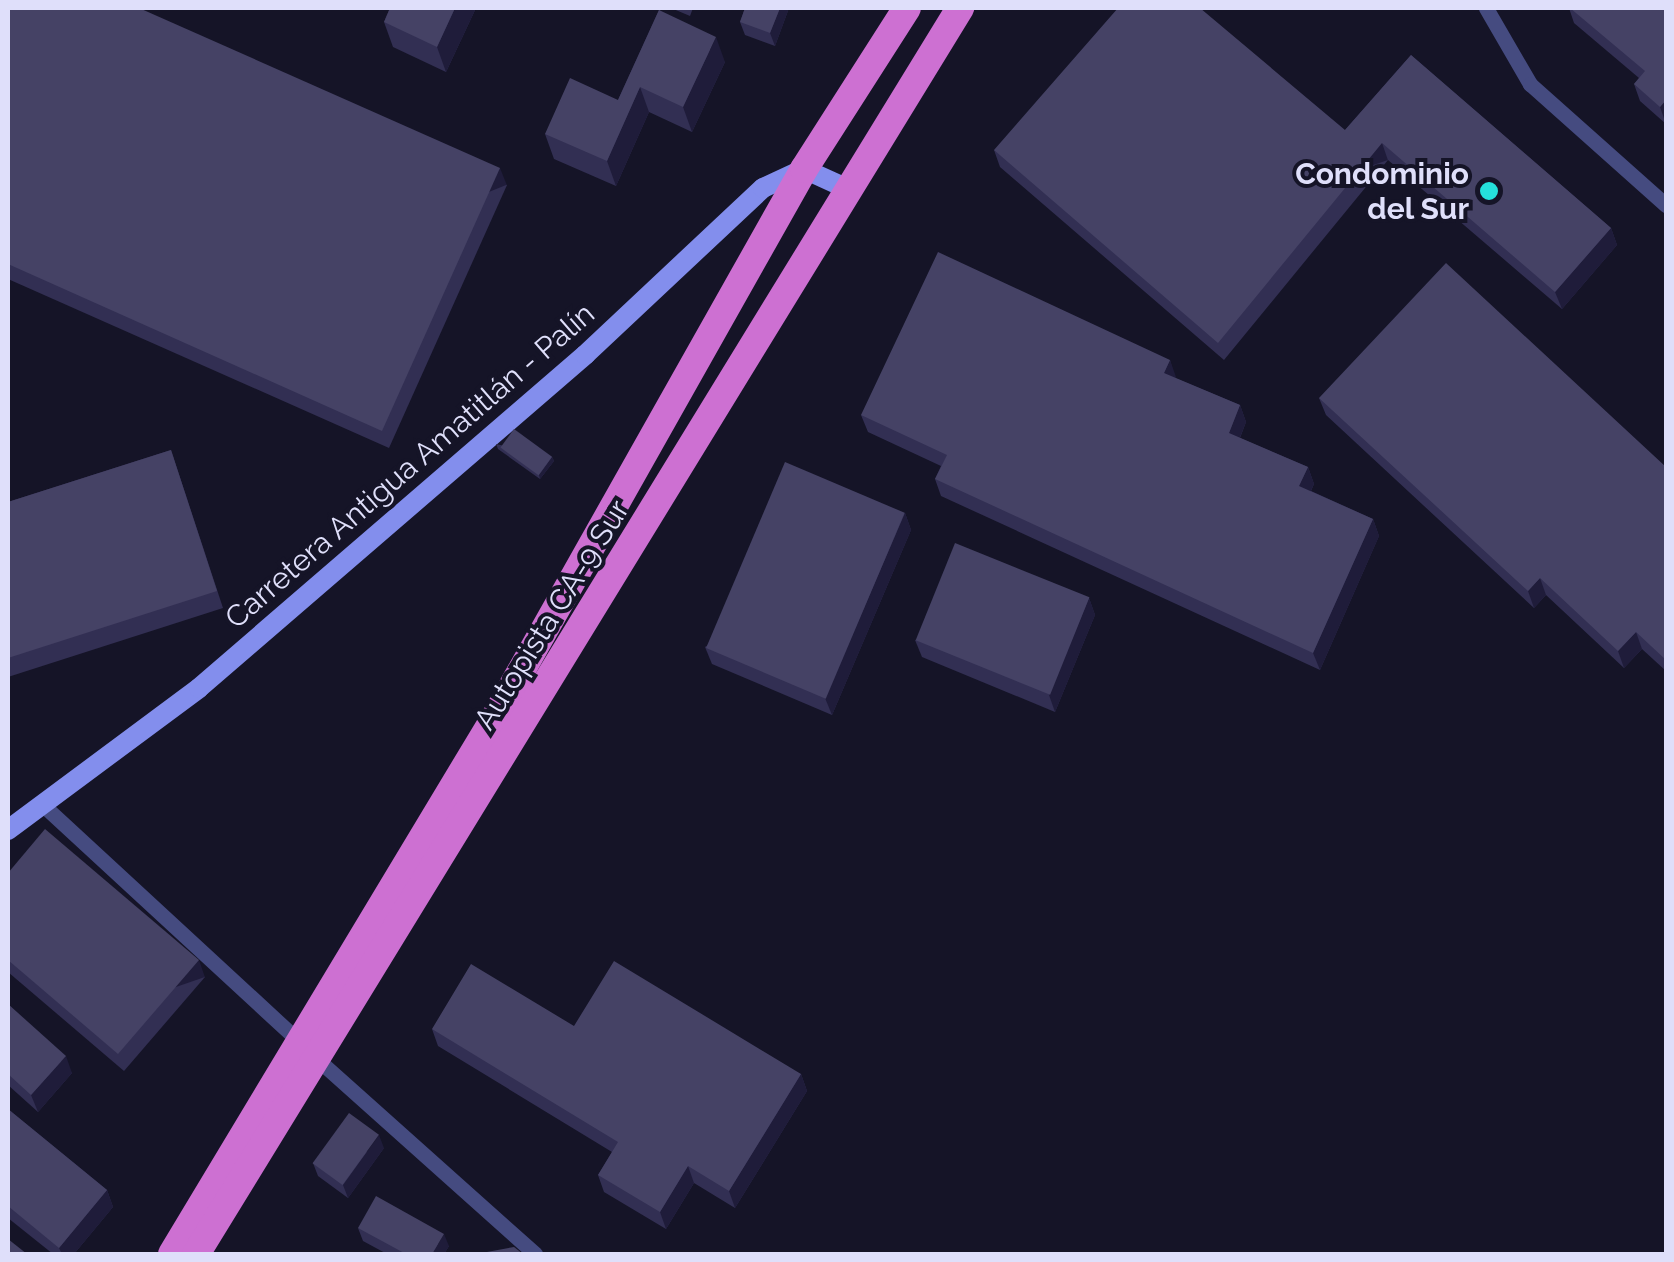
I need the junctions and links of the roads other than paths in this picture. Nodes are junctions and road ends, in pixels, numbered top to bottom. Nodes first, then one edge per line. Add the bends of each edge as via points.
1 (907, 8) edge
2 (960, 8) edge
3 (1486, 8) edge
4 (804, 170) junction
5 (850, 190) junction
6 (1666, 205) edge
7 (44, 806) junction
8 (8, 830) edge
9 (309, 1050) junction
10 (172, 1254) edge
11 (196, 1254) edge
12 (535, 1254) edge

1 - 4 highway, Autopista CA-9 Sur
2 - 5 highway, Autopista CA-9 Sur
3 - 6 street via 1530,84
4 - 5 main road
4 - 7 main road, Carretera Antigua Amatitlán - Palín via 764,188 607,336 367,544 199,688
4 - 9 highway, Autopista CA-9 Sur
5 - 9 highway, Autopista CA-9 Sur
7 - 8 main road, Carretera Antigua Amatitlán - Palín
7 - 9 street
9 - 10 highway, Autopista CA-9 Sur
9 - 11 highway, Autopista CA-9 Sur
9 - 12 street

